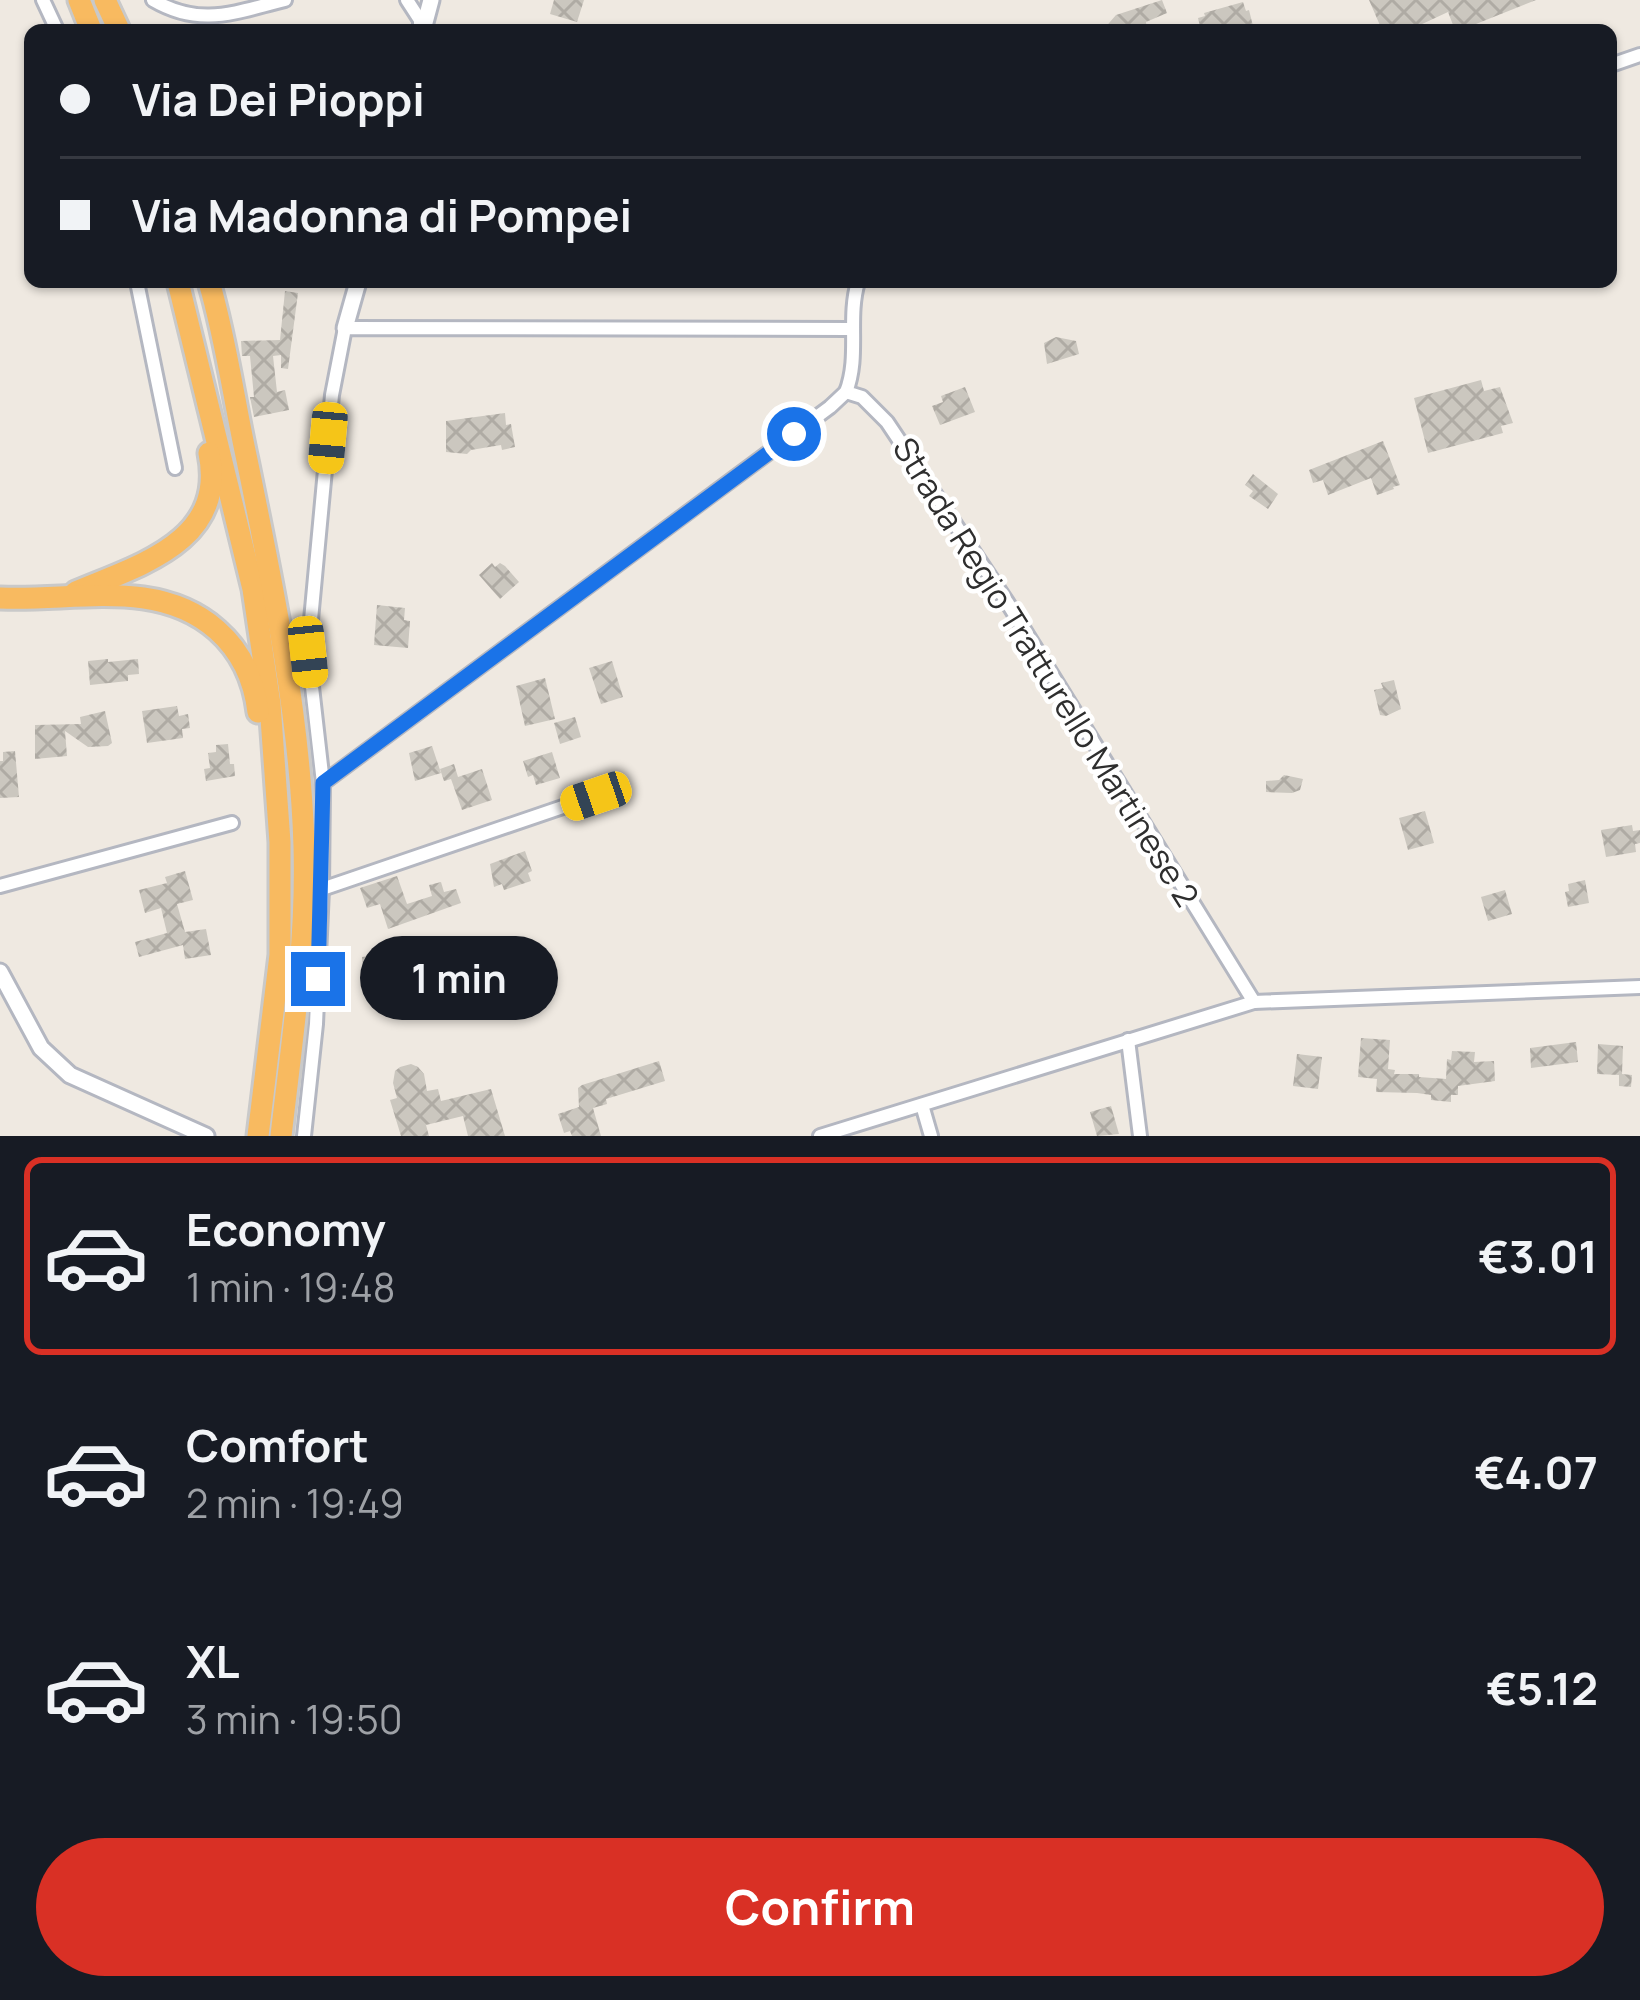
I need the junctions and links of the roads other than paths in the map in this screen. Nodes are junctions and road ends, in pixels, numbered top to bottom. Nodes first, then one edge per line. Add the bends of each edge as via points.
1 (153, 0) edge
2 (285, 0) edge
3 (138, 288) edge
4 (178, 288) edge
5 (178, 288) edge
6 (211, 288) edge
7 (356, 288) edge
8 (855, 288) edge
9 (346, 328) junction
10 (851, 328) junction
11 (846, 392) junction
12 (176, 468) dead end
13 (68, 596) junction
14 (0, 598) edge
15 (323, 783) junction
16 (596, 796) dead end
17 (232, 823) dead end
18 (280, 842) junction
19 (0, 886) edge
20 (322, 889) junction
21 (0, 972) edge
22 (1640, 987) edge
23 (1253, 1002) junction
24 (1129, 1040) junction
25 (922, 1105) junction
26 (206, 1136) edge
27 (258, 1136) edge
28 (281, 1136) edge
29 (304, 1136) edge
30 (820, 1136) edge
31 (931, 1136) edge
32 (1139, 1136) edge

1 - 2 street via 214,17
3 - 12 street
4 - 13 highway via 211,494 182,541
5 - 18 highway via 253,589
6 - 28 highway via 272,582 298,765 303,939
7 - 9 street
8 - 10 street
9 - 10 street
9 - 15 street via 332,395 308,652
10 - 11 street
11 - 15 street
11 - 23 street, Strada Regio Tratturello Martinese 2 via 875,407 947,512
13 - 14 highway
13 - 18 highway via 162,600 206,621 238,652 256,691
15 - 20 street
16 - 20 street
17 - 19 street
18 - 27 highway via 280,956
20 - 29 street
21 - 26 street via 41,1048 70,1075
22 - 23 street
23 - 24 street
24 - 25 street
24 - 32 street
25 - 30 street
25 - 31 street

